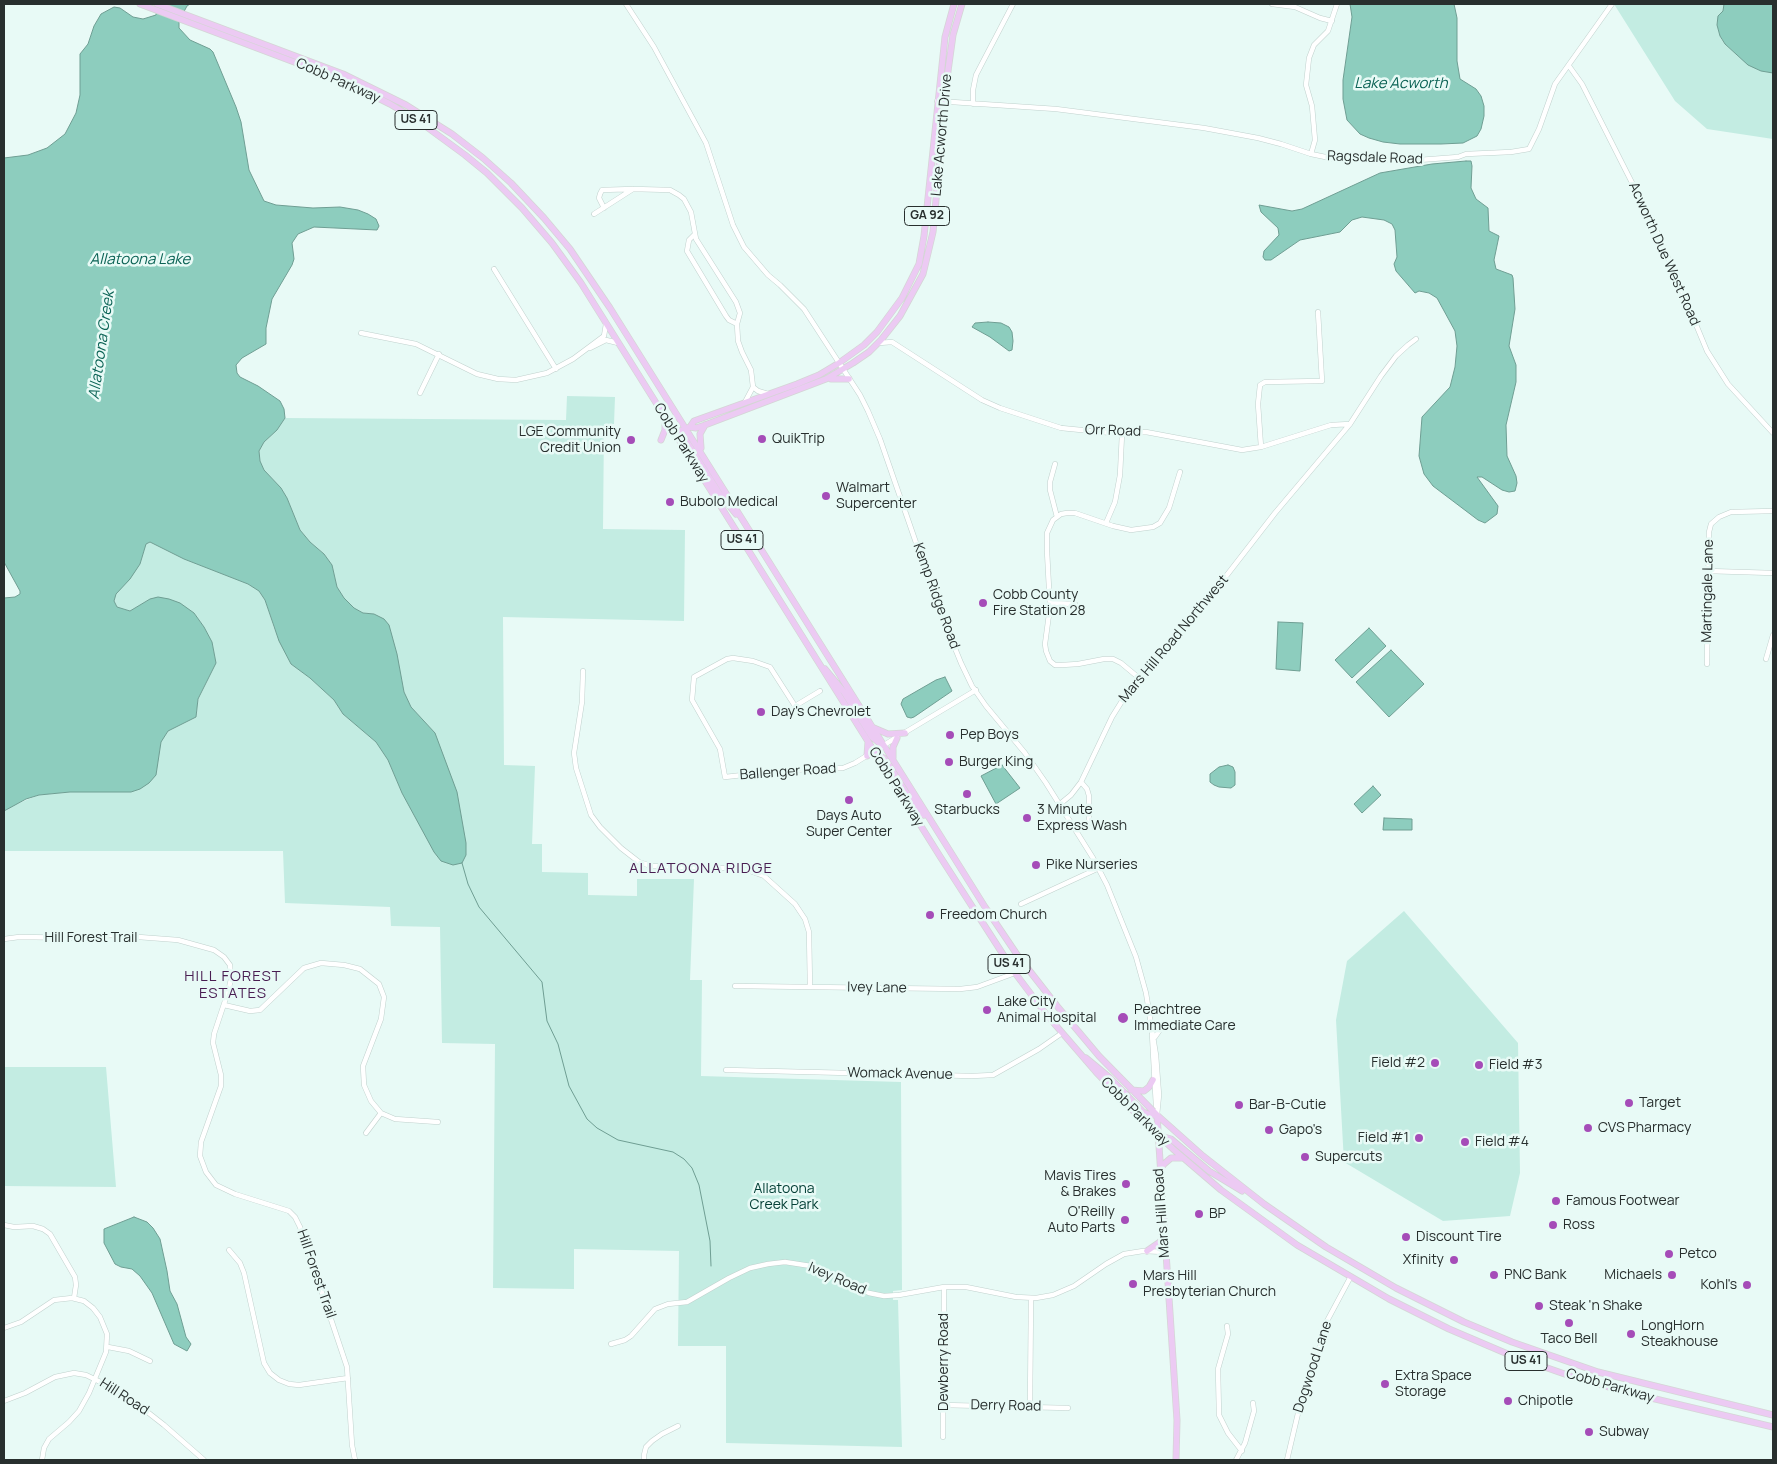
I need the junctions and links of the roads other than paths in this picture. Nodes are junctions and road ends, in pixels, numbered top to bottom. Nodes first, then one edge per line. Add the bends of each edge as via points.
1 (140, 4) edge
2 (157, 4) edge
3 (626, 4) edge
4 (954, 4) edge
5 (962, 4) edge
6 (1013, 4) edge
7 (1272, 4) edge
8 (1337, 4) edge
9 (1612, 4) edge
10 (188, 19) junction
11 (1332, 21) junction
12 (1569, 66) junction
13 (937, 101) junction
14 (945, 102) junction
15 (973, 104) junction
16 (471, 148) junction
17 (1311, 154) junction
18 (465, 155) junction
19 (633, 190) junction
20 (604, 208) junction
21 (594, 214) dead end
22 (694, 235) junction
23 (494, 269) dead end
24 (1318, 312) dead end
25 (606, 322) junction
26 (738, 324) junction
27 (890, 329) junction
28 (361, 333) dead end
29 (1416, 339) dead end
30 (892, 342) junction
31 (619, 344) junction
32 (877, 344) junction
33 (589, 348) junction
34 (439, 354) junction
35 (839, 364) junction
36 (556, 369) junction
37 (843, 370) junction
38 (849, 379) junction
39 (826, 380) junction
40 (753, 387) junction
41 (420, 393) dead end
42 (768, 394) junction
43 (745, 402) junction
44 (664, 417) junction
45 (1350, 424) junction
46 (705, 425) junction
47 (682, 430) junction
48 (1773, 433) edge
49 (1122, 434) junction
50 (661, 440) dead end
51 (1260, 447) junction
52 (706, 460) junction
53 (1054, 464) dead end
54 (1180, 472) dead end
55 (1773, 511) edge
56 (741, 517) junction
57 (1057, 517) junction
58 (1106, 524) junction
59 (1708, 571) junction
60 (1773, 573) edge
61 (1050, 603) junction
62 (1075, 604) dead end
63 (1773, 635) edge
64 (1766, 659) dead end
65 (1707, 664) dead end
66 (821, 667) junction
67 (583, 671) dead end
68 (1139, 678) junction
69 (976, 690) junction
70 (820, 691) dead end
71 (872, 727) junction
72 (905, 733) junction
73 (897, 738) junction
74 (868, 742) junction
75 (884, 746) junction
76 (874, 752) junction
77 (867, 756) junction
78 (893, 760) junction
79 (1081, 782) junction
80 (1060, 804) junction
81 (1089, 822) dead end
82 (932, 823) junction
83 (1099, 868) junction
84 (1022, 904) dead end
85 (4, 938) edge
86 (1015, 973) junction
87 (735, 986) dead end
88 (810, 988) junction
89 (224, 1005) junction
90 (1152, 1028) junction
91 (1162, 1028) dead end
92 (1062, 1033) junction
93 (1155, 1038) junction
94 (1079, 1053) junction
95 (726, 1070) dead end
96 (1153, 1080) junction
97 (1131, 1090) junction
98 (381, 1113) junction
99 (1157, 1115) junction
100 (438, 1122) dead end
101 (366, 1134) dead end
102 (1158, 1135) junction
103 (1184, 1159) junction
104 (1160, 1171) junction
105 (1256, 1198) junction
106 (4, 1225) edge
107 (1164, 1234) junction
108 (229, 1250) dead end
109 (1147, 1251) junction
110 (1165, 1252) junction
111 (1350, 1278) junction
112 (944, 1287) junction
113 (74, 1298) junction
114 (1032, 1298) junction
115 (1227, 1326) dead end
116 (4, 1328) edge
117 (611, 1344) dead end
118 (108, 1347) junction
119 (150, 1361) dead end
120 (348, 1378) junction
121 (96, 1379) junction
122 (4, 1401) edge
123 (1253, 1403) dead end
124 (943, 1405) junction
125 (1030, 1407) junction
126 (1068, 1408) dead end
127 (1773, 1415) edge
128 (678, 1426) dead end
129 (1773, 1427) edge
130 (943, 1437) dead end
131 (1242, 1451) junction
132 (42, 1460) edge
133 (204, 1460) edge
134 (355, 1460) edge
135 (644, 1460) edge
136 (1176, 1460) edge
137 (1236, 1460) edge
138 (1287, 1460) edge

1 - 10 main road, Cobb Parkway / US 41
2 - 10 main road, Cobb Parkway / US 41
3 - 35 street, Kemp Ridge Road via 654,47 706,143 733,225 744,247 804,309
4 - 13 main road, Lake Acworth Drive / GA 92 via 945,37
5 - 14 main road, Lake Acworth Drive / GA 92 via 953,35
6 - 15 street via 976,75
7 - 11 street via 1294,7
8 - 11 street
9 - 12 street, Ragsdale Road
10 - 16 main road, Cobb Parkway / US 41 via 260,42 368,85 419,113
10 - 18 main road, Cobb Parkway / US 41 via 357,87 420,122
11 - 17 street via 1328,31 1314,45 1309,58 1306,84 1312,106 1314,140
12 - 17 street, Ragsdale Road via 1552,90 1539,129 1528,149 1412,160 1335,159
12 - 48 street, Acworth Due West Road via 1582,84 1660,238 1712,360 1728,384
13 - 14 street, Ragsdale Road
13 - 35 main road, Lake Acworth Drive / GA 92 via 927,216 918,264 886,322
14 - 15 street, Ragsdale Road
14 - 27 main road, Lake Acworth Drive / GA 92 via 930,247 918,284
15 - 17 street, Ragsdale Road via 1056,109 1204,128 1258,138
16 - 18 main road
16 - 47 main road, Cobb Parkway / US 41 via 527,199 570,249 610,308
18 - 25 main road, Cobb Parkway / US 41 via 504,189 541,229
19 - 20 street
19 - 20 street via 602,190 599,198
19 - 22 street via 670,190 680,195 689,207
20 - 21 street
22 - 26 street via 736,302 740,313
22 - 26 street via 689,240 687,251 726,316
23 - 36 street
24 - 51 street via 1322,381 1265,382 1260,385
25 - 31 main road, Cobb Parkway / US 41
25 - 33 street via 605,334
26 - 40 street via 738,341 751,370
27 - 30 street
27 - 32 main road, Lake Acworth Drive / GA 92
28 - 34 street via 405,341
29 - 45 street, Mars Hill Road Northwest via 1381,376
30 - 32 street
30 - 49 street, Orr Road via 982,400 1000,408 1061,428
31 - 33 street via 606,340
31 - 44 main road, Cobb Parkway / US 41
32 - 37 main road, Lake Acworth Drive / GA 92
33 - 36 street
34 - 36 street via 477,374 498,379 527,379
34 - 41 street
35 - 37 street, Kemp Ridge Road
35 - 42 main road, Lake Acworth Drive / GA 92
37 - 38 street, Kemp Ridge Road
37 - 39 main road, Lake Acworth Drive / GA 92
38 - 39 main road
38 - 69 street, Kemp Ridge Road via 879,434 939,609
39 - 46 main road, Lake Acworth Drive / GA 92
40 - 42 street
40 - 43 street
42 - 43 main road, Lake Acworth Drive / GA 92
43 - 47 main road, Lake Acworth Drive / GA 92 via 694,421
44 - 47 main road, Cobb Parkway / US 41
44 - 50 main road via 665,430
45 - 51 street, Orr Road via 1323,427
45 - 68 street, Mars Hill Road Northwest via 1202,607
46 - 47 main road, Lake Acworth Drive / GA 92
46 - 52 main road via 699,441
47 - 52 main road, Cobb Parkway / US 41
47 - 56 main road via 719,493
47 - 66 main road, Cobb Parkway / US 41
49 - 51 street, Orr Road via 1146,432 1235,450
49 - 58 street via 1120,474 1115,502
52 - 56 main road, Cobb Parkway / US 41
53 - 57 street via 1050,490
54 - 58 street via 1169,508 1160,523 1137,530
55 - 59 street, Martingale Lane via 1730,512 1711,524
56 - 71 main road, Cobb Parkway / US 41
57 - 58 street via 1075,513
57 - 61 street via 1047,533
59 - 60 street
59 - 65 street, Martingale Lane
61 - 62 street
61 - 68 street via 1045,644 1050,662 1062,665 1113,659
63 - 64 street
66 - 74 main road, Cobb Parkway / US 41
66 - 75 main road via 841,688 872,737
67 - 88 street via 574,753 591,815 621,848 639,862 651,866 727,868 764,876 796,904 805,919 809,932
68 - 79 street, Mars Hill Road Northwest via 1112,717
69 - 72 street, Ballenger Road
69 - 80 street, Kemp Ridge Road
70 - 77 street, Ballenger Road via 795,706 770,667 733,658 694,677 692,700 720,749 725,777 843,768
71 - 72 main road via 888,734
71 - 75 main road, Cobb Parkway / US 41
72 - 73 street, Ballenger Road
73 - 75 street, Ballenger Road
73 - 78 main road via 892,751
74 - 76 main road, Cobb Parkway / US 41
74 - 77 main road
75 - 76 street, Ballenger Road
75 - 78 main road, Cobb Parkway / US 41
76 - 77 street, Ballenger Road
76 - 82 main road via 885,759 907,794
76 - 86 main road, Cobb Parkway / US 41
78 - 82 main road, Cobb Parkway / US 41
79 - 80 street, Mars Hill Road Northwest
79 - 81 street via 1088,789
80 - 83 street
82 - 97 main road, Cobb Parkway / US 41 via 1018,956 1083,1038
83 - 84 street
83 - 90 street via 1137,960
85 - 89 street, Hill Forest Trail via 112,935 178,940 198,945 224,956 230,965 231,978
86 - 88 street, Ivey Lane via 983,986 965,989
86 - 92 main road, Cobb Parkway / US 41
87 - 88 street, Ivey Lane
89 - 98 street via 250,1012 260,1010 304,968 321,963 360,970 378,984 384,997 381,1019 363,1066 364,1085
89 - 120 street, Hill Forest Trail via 213,1043 221,1086 203,1135 200,1156 216,1185 289,1211 300,1226
90 - 93 street
90 - 96 street
91 - 93 street
92 - 94 main road, Cobb Parkway / US 41
92 - 95 street, Womack Avenue via 993,1075
93 - 99 street
94 - 99 main road via 1109,1077 1143,1112
94 - 102 main road, Cobb Parkway / US 41
96 - 97 main road via 1144,1091
96 - 99 street
97 - 99 main road, Cobb Parkway / US 41
98 - 100 street via 406,1121
98 - 101 street
99 - 102 main road, Mars Hill Road
99 - 105 main road, Cobb Parkway / US 41
102 - 103 main road, Cobb Parkway / US 41
102 - 104 main road, Mars Hill Road
102 - 105 main road via 1170,1139 1214,1174
103 - 104 main road via 1168,1159
103 - 111 main road, Cobb Parkway / US 41 via 1271,1227
104 - 107 main road, Mars Hill Road
105 - 127 main road, Cobb Parkway / US 41 via 1362,1269 1495,1335 1598,1372
106 - 113 street via 33,1226 50,1234 75,1276
107 - 109 main road via 1160,1242
107 - 110 main road, Mars Hill Road
108 - 120 street via 244,1273 264,1363 270,1373 279,1380 299,1385
109 - 110 street, Ivey Road
109 - 114 street, Ivey Road via 1120,1255 1074,1286 1053,1295
110 - 136 main road, Mars Hill Road via 1177,1420
111 - 129 main road, Cobb Parkway / US 41 via 1449,1329 1528,1362 1616,1389
111 - 138 street, Dogwood Lane via 1327,1321
112 - 114 street, Ivey Road via 974,1288
112 - 117 street, Ivey Road via 884,1296 858,1289 811,1266 785,1262 768,1264 750,1268 688,1302 655,1309 631,1336
112 - 124 street, Dewberry Road
113 - 116 street via 54,1300 21,1322
113 - 118 street via 88,1304 100,1317
114 - 125 street
115 - 131 street via 1228,1334 1218,1369 1219,1415
118 - 119 street via 129,1351
118 - 121 street
120 - 134 street, Hill Forest Trail
121 - 122 street, Hill Road via 64,1374
121 - 132 street via 79,1411 49,1439
121 - 133 street, Hill Road via 141,1407
123 - 131 street via 1254,1411
124 - 125 street, Derry Road
124 - 130 street, Dewberry Road
125 - 126 street, Derry Road
128 - 135 street via 646,1447
131 - 137 street

